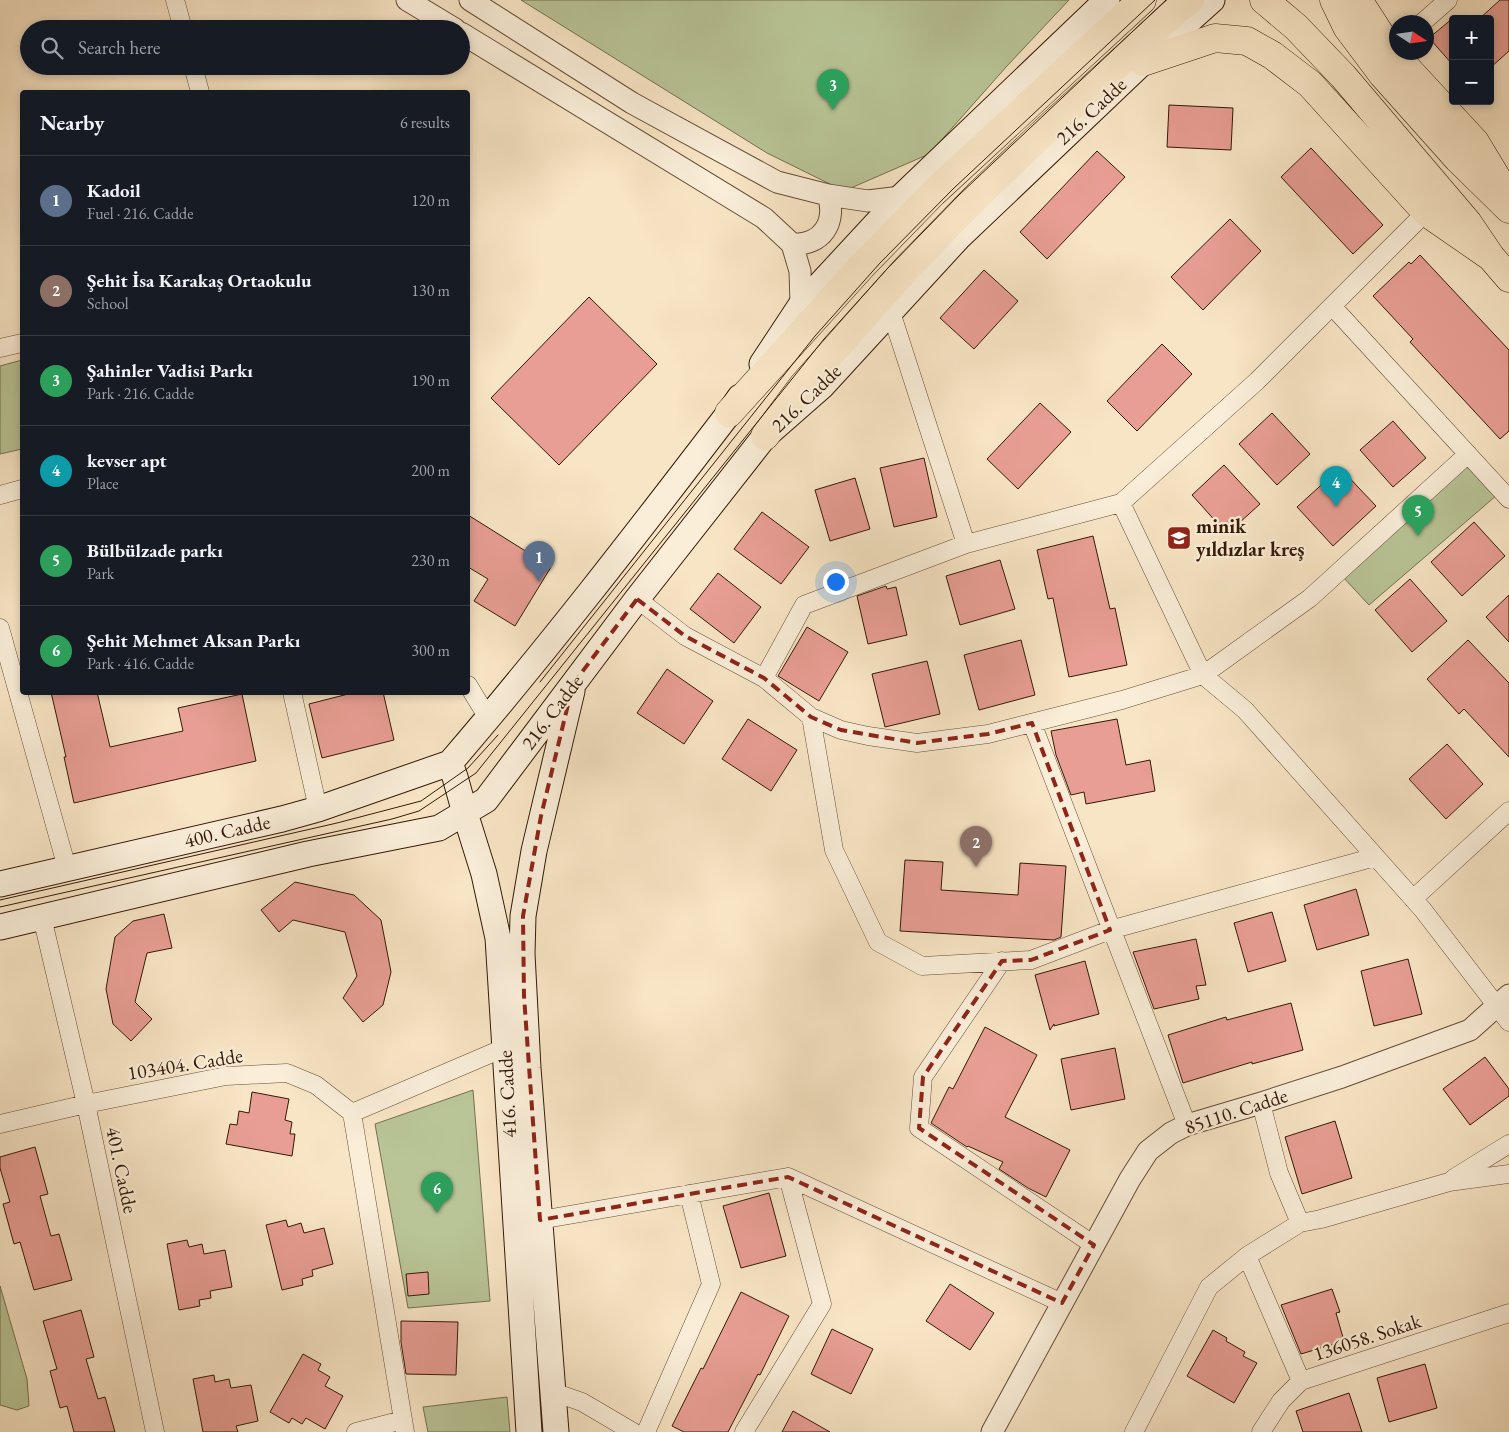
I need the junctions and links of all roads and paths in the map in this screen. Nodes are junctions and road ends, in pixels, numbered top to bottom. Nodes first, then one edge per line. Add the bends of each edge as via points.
1 (175, 0) edge
2 (407, 0) edge
3 (470, 0) edge
4 (1095, 0) edge
5 (1107, 0) edge
6 (1142, 0) edge
7 (1212, 0) edge
8 (1264, 0) edge
9 (1334, 0) edge
10 (1358, 0) edge
11 (1448, 0) edge
12 (1191, 9) edge
13 (1431, 15) edge
14 (181, 20) edge
15 (440, 20) edge
16 (1082, 23) junction
17 (470, 38) edge
18 (1389, 42) edge
19 (1404, 60) edge
20 (1142, 62) junction
21 (195, 75) edge
22 (199, 90) edge
23 (828, 194) junction
24 (901, 197) junction
25 (1509, 198) edge
26 (1509, 209) edge
27 (1426, 212) junction
28 (792, 244) junction
29 (1491, 257) junction
30 (1509, 278) edge
31 (801, 305) junction
32 (1332, 306) junction
33 (890, 309) junction
34 (20, 343) edge
35 (0, 348) edge
36 (729, 413) junction
37 (765, 436) junction
38 (1468, 454) junction
39 (1503, 480) edge
40 (20, 490) edge
41 (0, 495) edge
42 (1509, 498) edge
43 (1122, 503) junction
44 (966, 544) junction
45 (637, 598) junction
46 (0, 628) edge
47 (1203, 675) junction
48 (764, 678) junction
49 (574, 684) junction
50 (470, 689) edge
51 (293, 695) edge
52 (488, 718) junction
53 (811, 718) junction
54 (1032, 723) junction
55 (450, 763) junction
56 (318, 809) junction
57 (1509, 811) edge
58 (465, 813) junction
59 (432, 829) junction
60 (1376, 857) junction
61 (67, 868) junction
62 (484, 874) junction
63 (0, 884) edge
64 (1414, 900) junction
65 (42, 917) junction
66 (0, 927) edge
67 (1110, 930) junction
68 (1002, 961) junction
69 (1505, 1008) edge
70 (504, 1048) junction
71 (1261, 1103) junction
72 (86, 1104) junction
73 (352, 1113) junction
74 (0, 1124) edge
75 (1187, 1125) junction
76 (1509, 1144) edge
77 (1509, 1174) edge
78 (788, 1177) junction
79 (1449, 1182) junction
80 (690, 1194) junction
81 (540, 1220) junction
82 (1300, 1223) junction
83 (1094, 1245) junction
84 (1248, 1256) junction
85 (1062, 1303) junction
86 (1509, 1313) edge
87 (1301, 1381) junction
88 (553, 1392) junction
89 (404, 1426) edge
90 (155, 1432) edge
91 (356, 1432) edge
92 (530, 1432) edge
93 (556, 1432) edge
94 (633, 1432) edge
95 (646, 1432) edge
96 (744, 1432) edge
97 (992, 1432) edge
98 (1134, 1432) edge
99 (1261, 1432) edge

1 - 14 street
2 - 15 street
3 - 23 street via 632,103 777,182
4 - 16 main road
5 - 16 main road
6 - 36 main road via 933,192
7 - 12 main road, 216. Cadde
8 - 29 main road via 1296,27 1343,76 1468,223
9 - 26 main road via 1346,27 1383,75 1458,159
10 - 18 main road
11 - 13 street
12 - 20 main road, 216. Cadde
12 - 37 main road via 1177,10 978,195 804,384
16 - 24 main road
17 - 28 street via 764,218
19 - 25 main road via 1475,142
20 - 27 main road via 1216,38 1247,41 1272,55 1310,84
20 - 33 main road, 216. Cadde via 958,238
21 - 22 street
23 - 24 street via 868,201
23 - 28 street via 832,210 824,231 806,243
24 - 31 main road
27 - 29 main road
27 - 32 street
28 - 31 street via 800,271
29 - 30 main road
31 - 36 main road
32 - 38 street
32 - 43 street via 1257,381
33 - 37 main road, 216. Cadde via 822,386
33 - 44 street
34 - 35 street
36 - 52 main road
37 - 45 main road, 216. Cadde
38 - 39 street
38 - 47 street via 1310,598
39 - 42 street
40 - 41 street
43 - 44 street
43 - 47 street
44 - 48 street via 804,604
45 - 48 street via 685,636
45 - 49 main road, 216. Cadde
46 - 61 street
47 - 54 street
47 - 60 street via 1245,710
48 - 53 street
49 - 58 main road, 216. Cadde via 486,800
49 - 81 main road via 541,816 523,916 524,996
50 - 52 street
51 - 56 street
52 - 55 main road
53 - 54 street via 850,732 917,743 988,734
53 - 68 street via 834,850 878,942 922,966
54 - 67 street
55 - 56 main road, 400. Cadde
55 - 58 main road, 416. Cadde
56 - 61 main road, 400. Cadde
57 - 64 street
58 - 59 main road, 216. Cadde
58 - 62 main road, 416. Cadde
59 - 62 main road via 467,848 475,855
59 - 65 main road, 400. Cadde via 308,854
60 - 64 street
60 - 67 street
61 - 63 main road, 400. Cadde
62 - 70 main road, 416. Cadde via 498,938
64 - 69 street
65 - 66 main road, 400. Cadde
65 - 72 street, 401. Cadde
67 - 68 street via 1031,960
67 - 75 street
68 - 83 street via 923,1077 919,1128
69 - 71 street, 85110. Cadde via 1470,1030
70 - 73 street
70 - 92 main road, 416. Cadde
71 - 75 street, 85110. Cadde
71 - 82 street via 1279,1172
72 - 73 street, 103404. Cadde via 226,1076 287,1073 316,1085
72 - 74 street, 103404. Cadde
72 - 90 street, 401. Cadde
73 - 89 street
75 - 83 street, 85110. Cadde via 1170,1133 1148,1151
76 - 79 street
77 - 79 street
78 - 80 street
78 - 85 street
78 - 96 street via 822,1304
79 - 82 street
80 - 81 street
80 - 95 street via 712,1284
81 - 88 main road
82 - 84 street
83 - 85 street, 85110. Cadde
84 - 87 street
84 - 98 street via 1209,1287
85 - 97 street, 85110. Cadde
86 - 87 street, 136058. Sokak
87 - 99 street, 136058. Sokak via 1281,1401
88 - 93 main road
88 - 94 street via 582,1402
89 - 91 street

